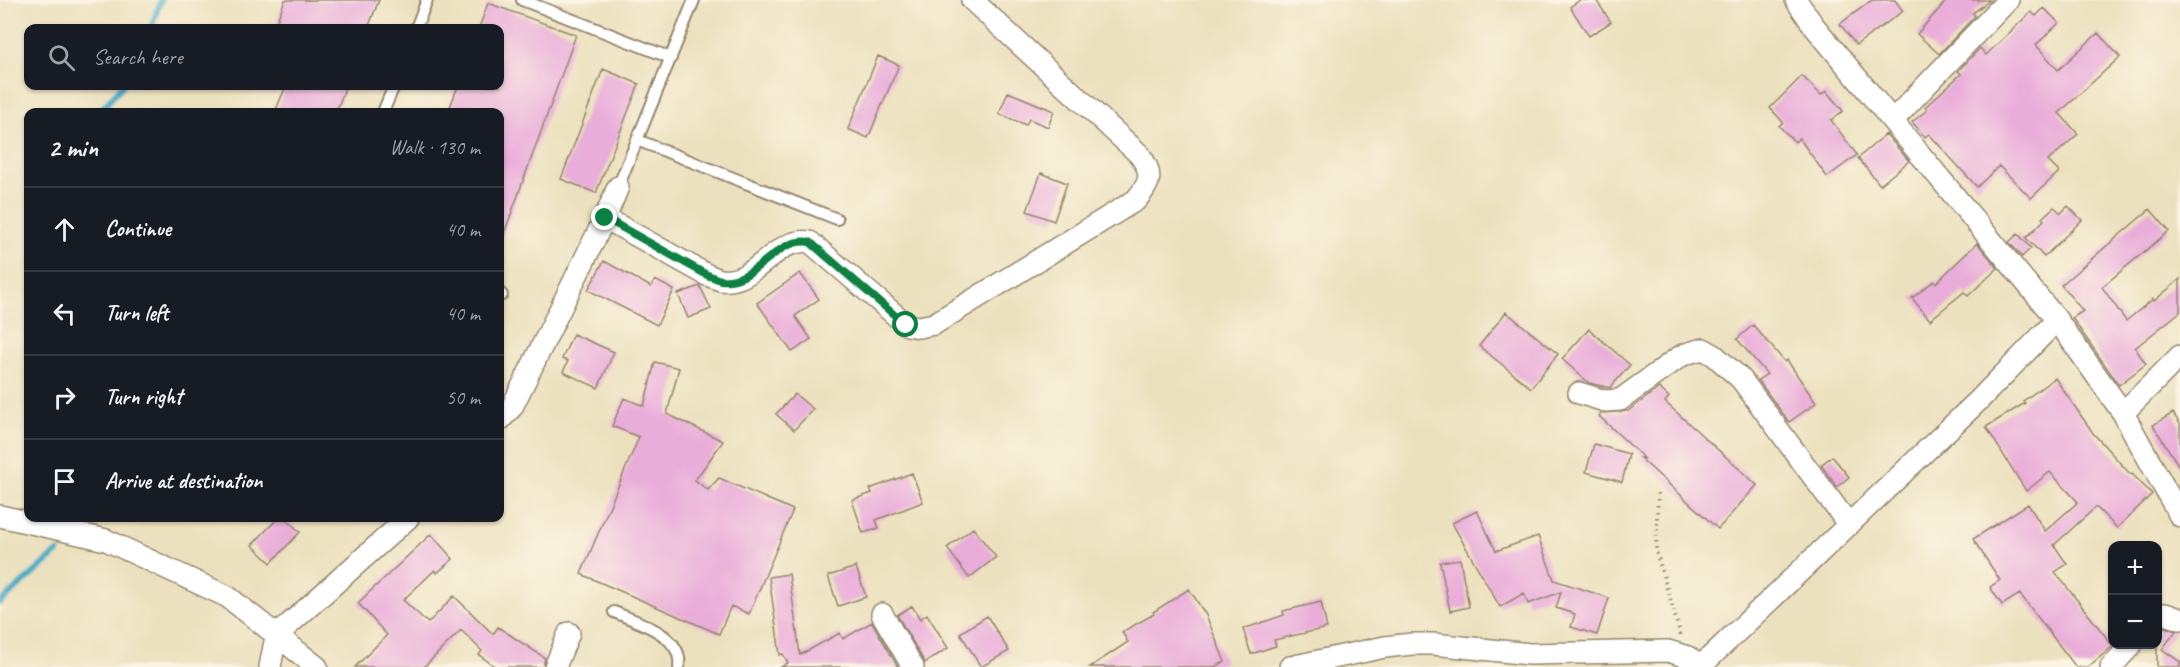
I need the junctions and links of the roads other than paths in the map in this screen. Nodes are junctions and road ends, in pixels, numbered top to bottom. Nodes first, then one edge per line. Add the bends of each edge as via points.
1 (427, 0) edge
2 (522, 0) edge
3 (694, 0) edge
4 (972, 0) edge
5 (1796, 0) edge
6 (2008, 0) edge
7 (418, 24) edge
8 (671, 58) junction
9 (392, 90) edge
10 (385, 108) edge
11 (1893, 120) junction
12 (637, 140) junction
13 (618, 187) joint
14 (605, 218) junction
15 (837, 219) dead end
16 (2056, 320) junction
17 (2180, 356) edge
18 (1579, 393) dead end
19 (2123, 412) junction
20 (504, 416) edge
21 (0, 516) edge
22 (2180, 516) edge
23 (24, 521) edge
24 (26, 522) edge
25 (404, 522) edge
26 (1849, 525) junction
27 (614, 612) dead end
28 (882, 614) dead end
29 (2162, 614) edge
30 (2180, 619) edge
31 (569, 633) dead end
32 (276, 636) junction
33 (2128, 649) edge
34 (1696, 664) edge
35 (270, 667) edge
36 (317, 667) edge
37 (555, 667) edge
38 (679, 667) edge
39 (914, 667) edge
40 (1294, 667) edge
41 (2111, 667) edge

1 - 7 lane
2 - 8 lane
3 - 8 lane
4 - 14 street via 1139,154 1150,176 1136,200 969,304 934,324 906,325 810,242 790,244 752,270 734,279 720,280
5 - 11 street
6 - 11 street
8 - 12 lane
9 - 10 lane
11 - 16 street
12 - 13 lane
12 - 15 lane
13 - 14 street
14 - 20 street via 512,407
16 - 19 street
16 - 26 street
17 - 19 street
18 - 26 street via 1605,401 1620,400 1678,358 1703,349 1741,379
19 - 22 street
21 - 23 street
24 - 32 street via 106,540 228,597
25 - 32 street
26 - 34 street
27 - 38 lane via 655,630 673,644
28 - 39 street
29 - 30 street
31 - 37 street
32 - 35 street
32 - 36 street
33 - 41 street
34 - 40 street via 1668,651 1530,654 1412,644

